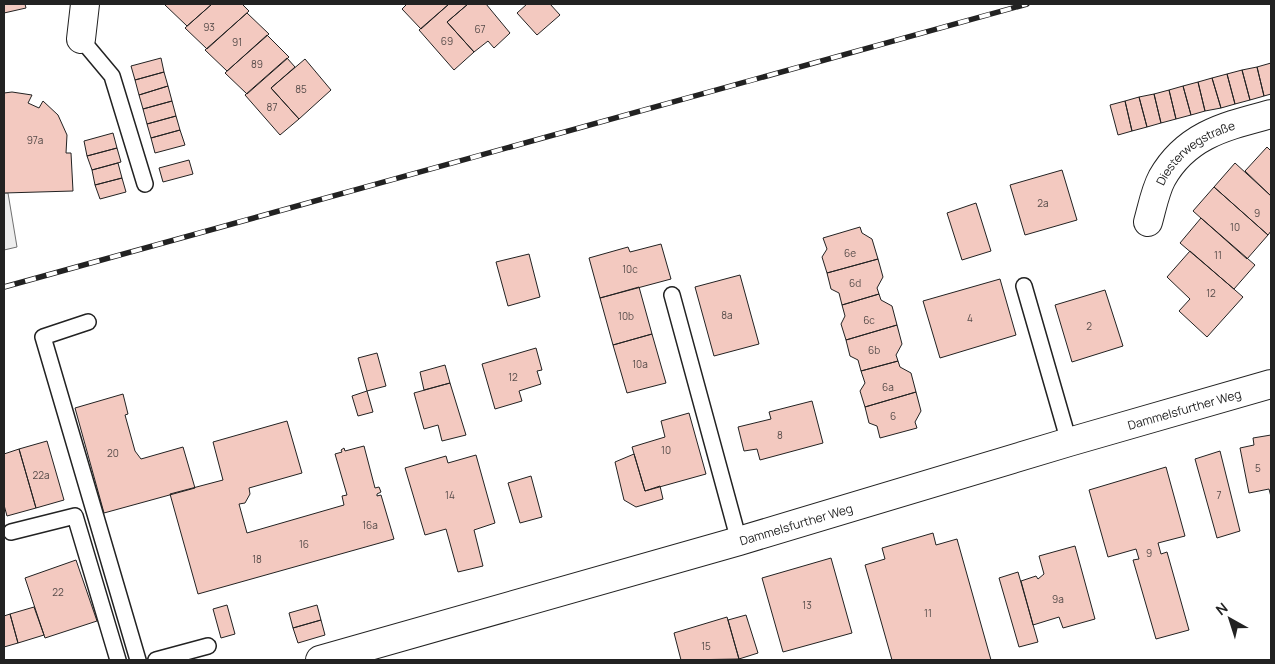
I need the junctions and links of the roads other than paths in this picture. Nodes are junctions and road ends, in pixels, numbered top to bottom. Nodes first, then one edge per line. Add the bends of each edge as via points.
1 (85, 4) edge
2 (81, 39) joint
3 (1271, 114) edge
4 (145, 184) dead end
5 (1148, 222) dead end
6 (1024, 286) dead end
7 (672, 295) dead end
8 (88, 322) dead end
9 (1271, 384) edge
10 (1069, 442) junction
11 (11, 532) dead end
12 (739, 541) junction
13 (208, 646) dead end
14 (118, 660) edge
15 (138, 660) edge
16 (156, 660) edge
17 (320, 660) edge

1 - 2 street
2 - 4 lane via 112,76
3 - 5 street, Diesterwegstraße via 1218,128 1186,147 1162,178
6 - 10 lane
7 - 12 lane
8 - 15 lane via 43,337
9 - 10 street, Dammelsfurther Weg
10 - 12 street, Dammelsfurther Weg
11 - 14 lane via 75,516
12 - 17 street, Dammelsfurther Weg
13 - 16 lane

